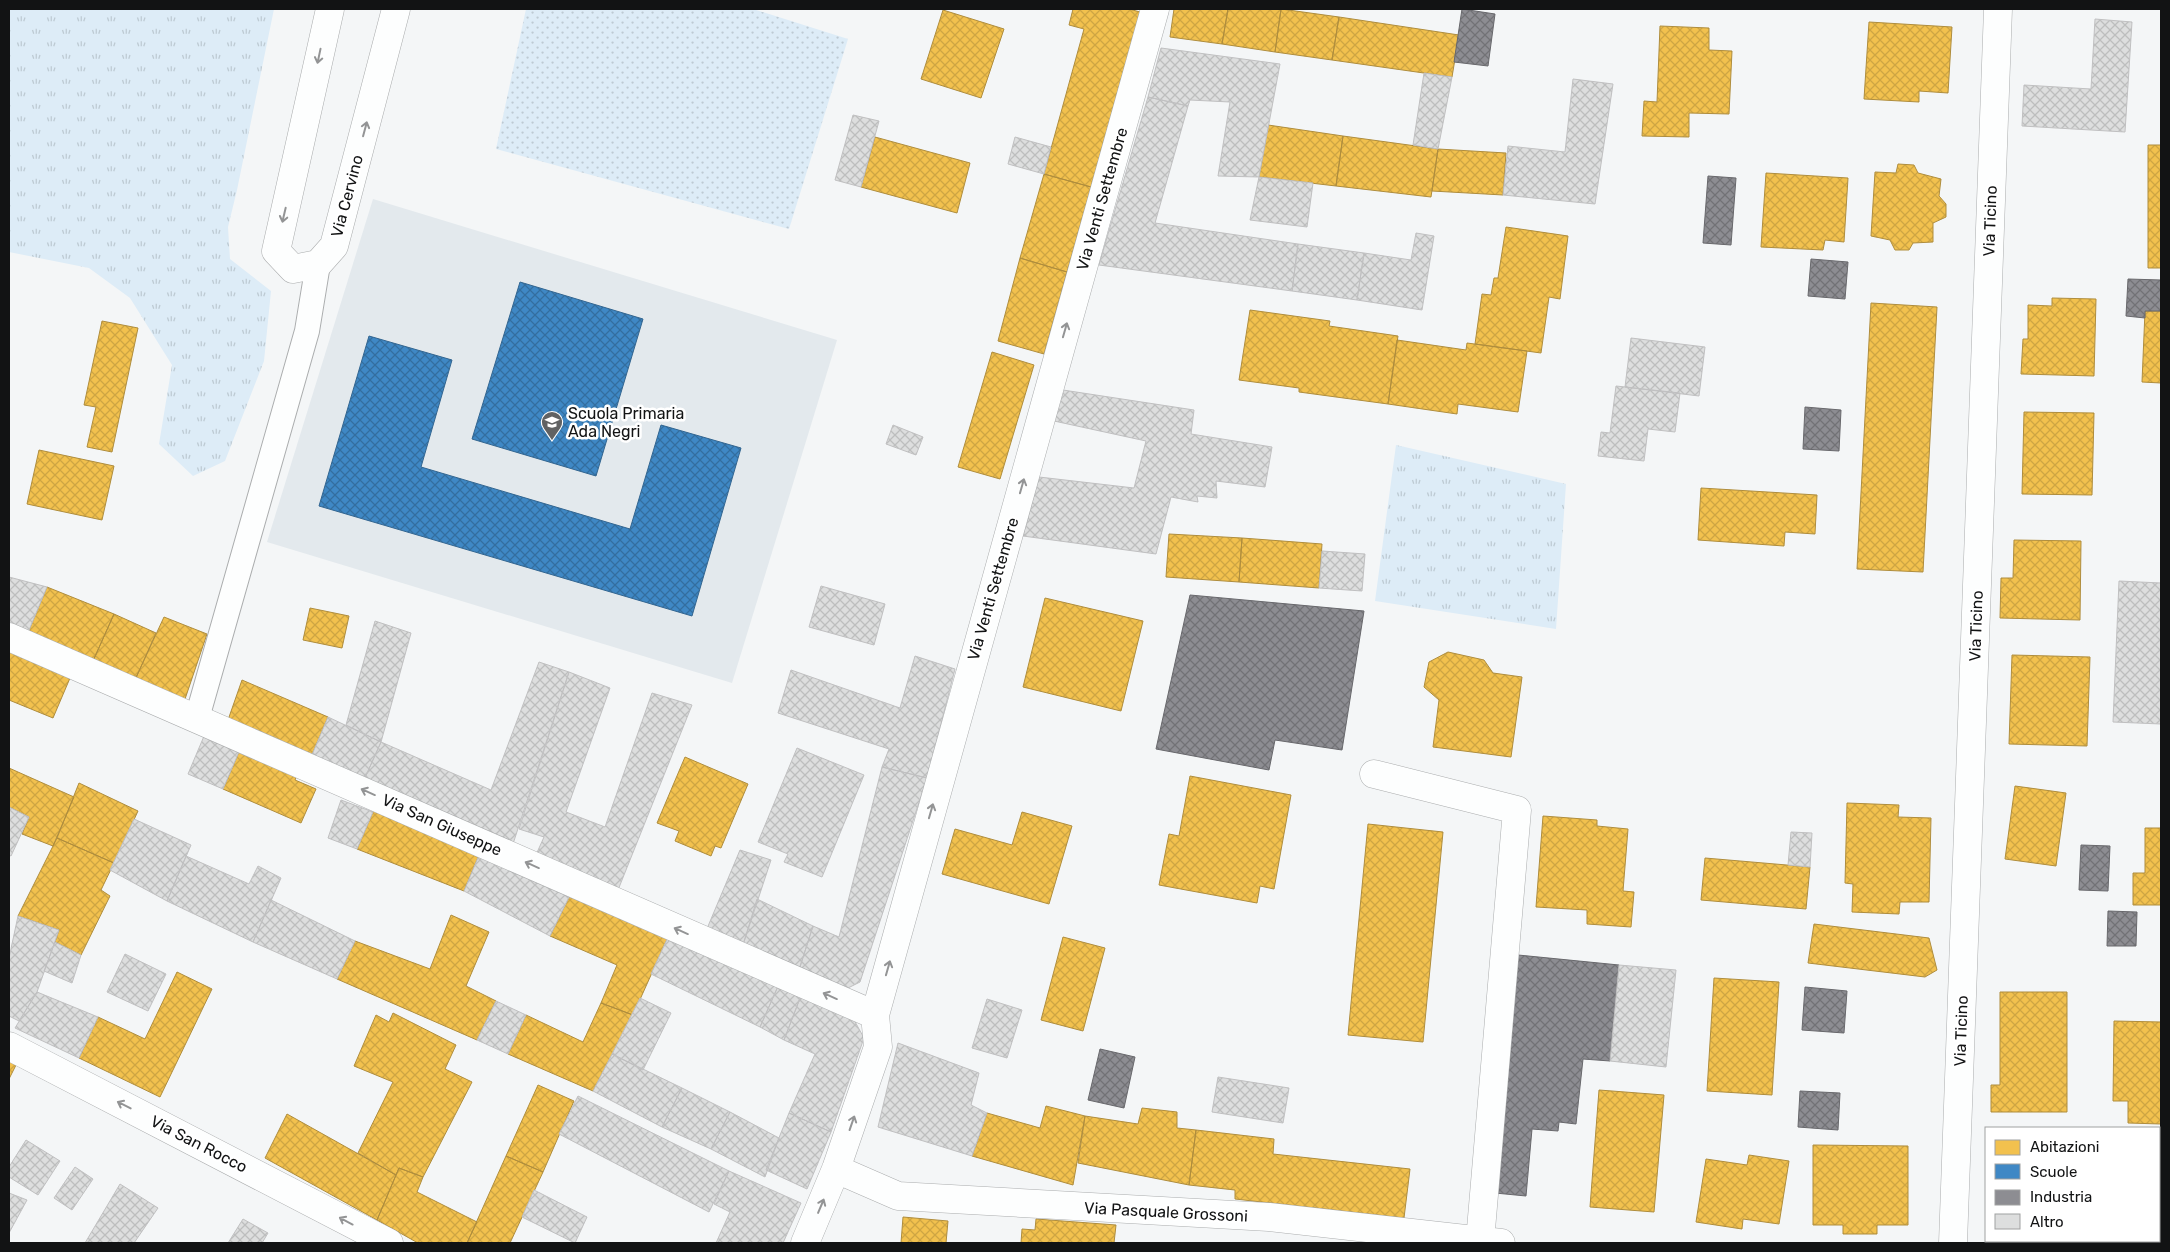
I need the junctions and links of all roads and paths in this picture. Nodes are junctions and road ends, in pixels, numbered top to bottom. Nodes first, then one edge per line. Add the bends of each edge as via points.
1 (330, 9) edge
2 (396, 9) edge
3 (1155, 9) edge
4 (1998, 9) edge
5 (318, 264) junction
6 (9, 637) edge
7 (197, 718) junction
8 (1374, 774) dead end
9 (875, 1015) junction
10 (9, 1046) edge
11 (836, 1169) junction
12 (1490, 1242) edge
13 (389, 1243) edge
14 (804, 1243) edge
15 (1954, 1243) edge

1 -> 5 street via 276,252 292,269
5 -> 2 street, Via Cervino via 334,246
9 -> 3 street, Via Venti Settembre
4 - 15 street, Via Ticino
5 - 7 street via 307,331
6 - 7 street, Via San Giuseppe
9 -> 7 street, Via San Giuseppe
8 - 12 street via 1518,810
11 -> 9 street, Via Venti Settembre via 878,1047
13 -> 10 street, Via San Rocco
11 - 12 street, Via Pasquale Grossoni via 898,1196 1270,1217
14 -> 11 street, Via Venti Settembre

